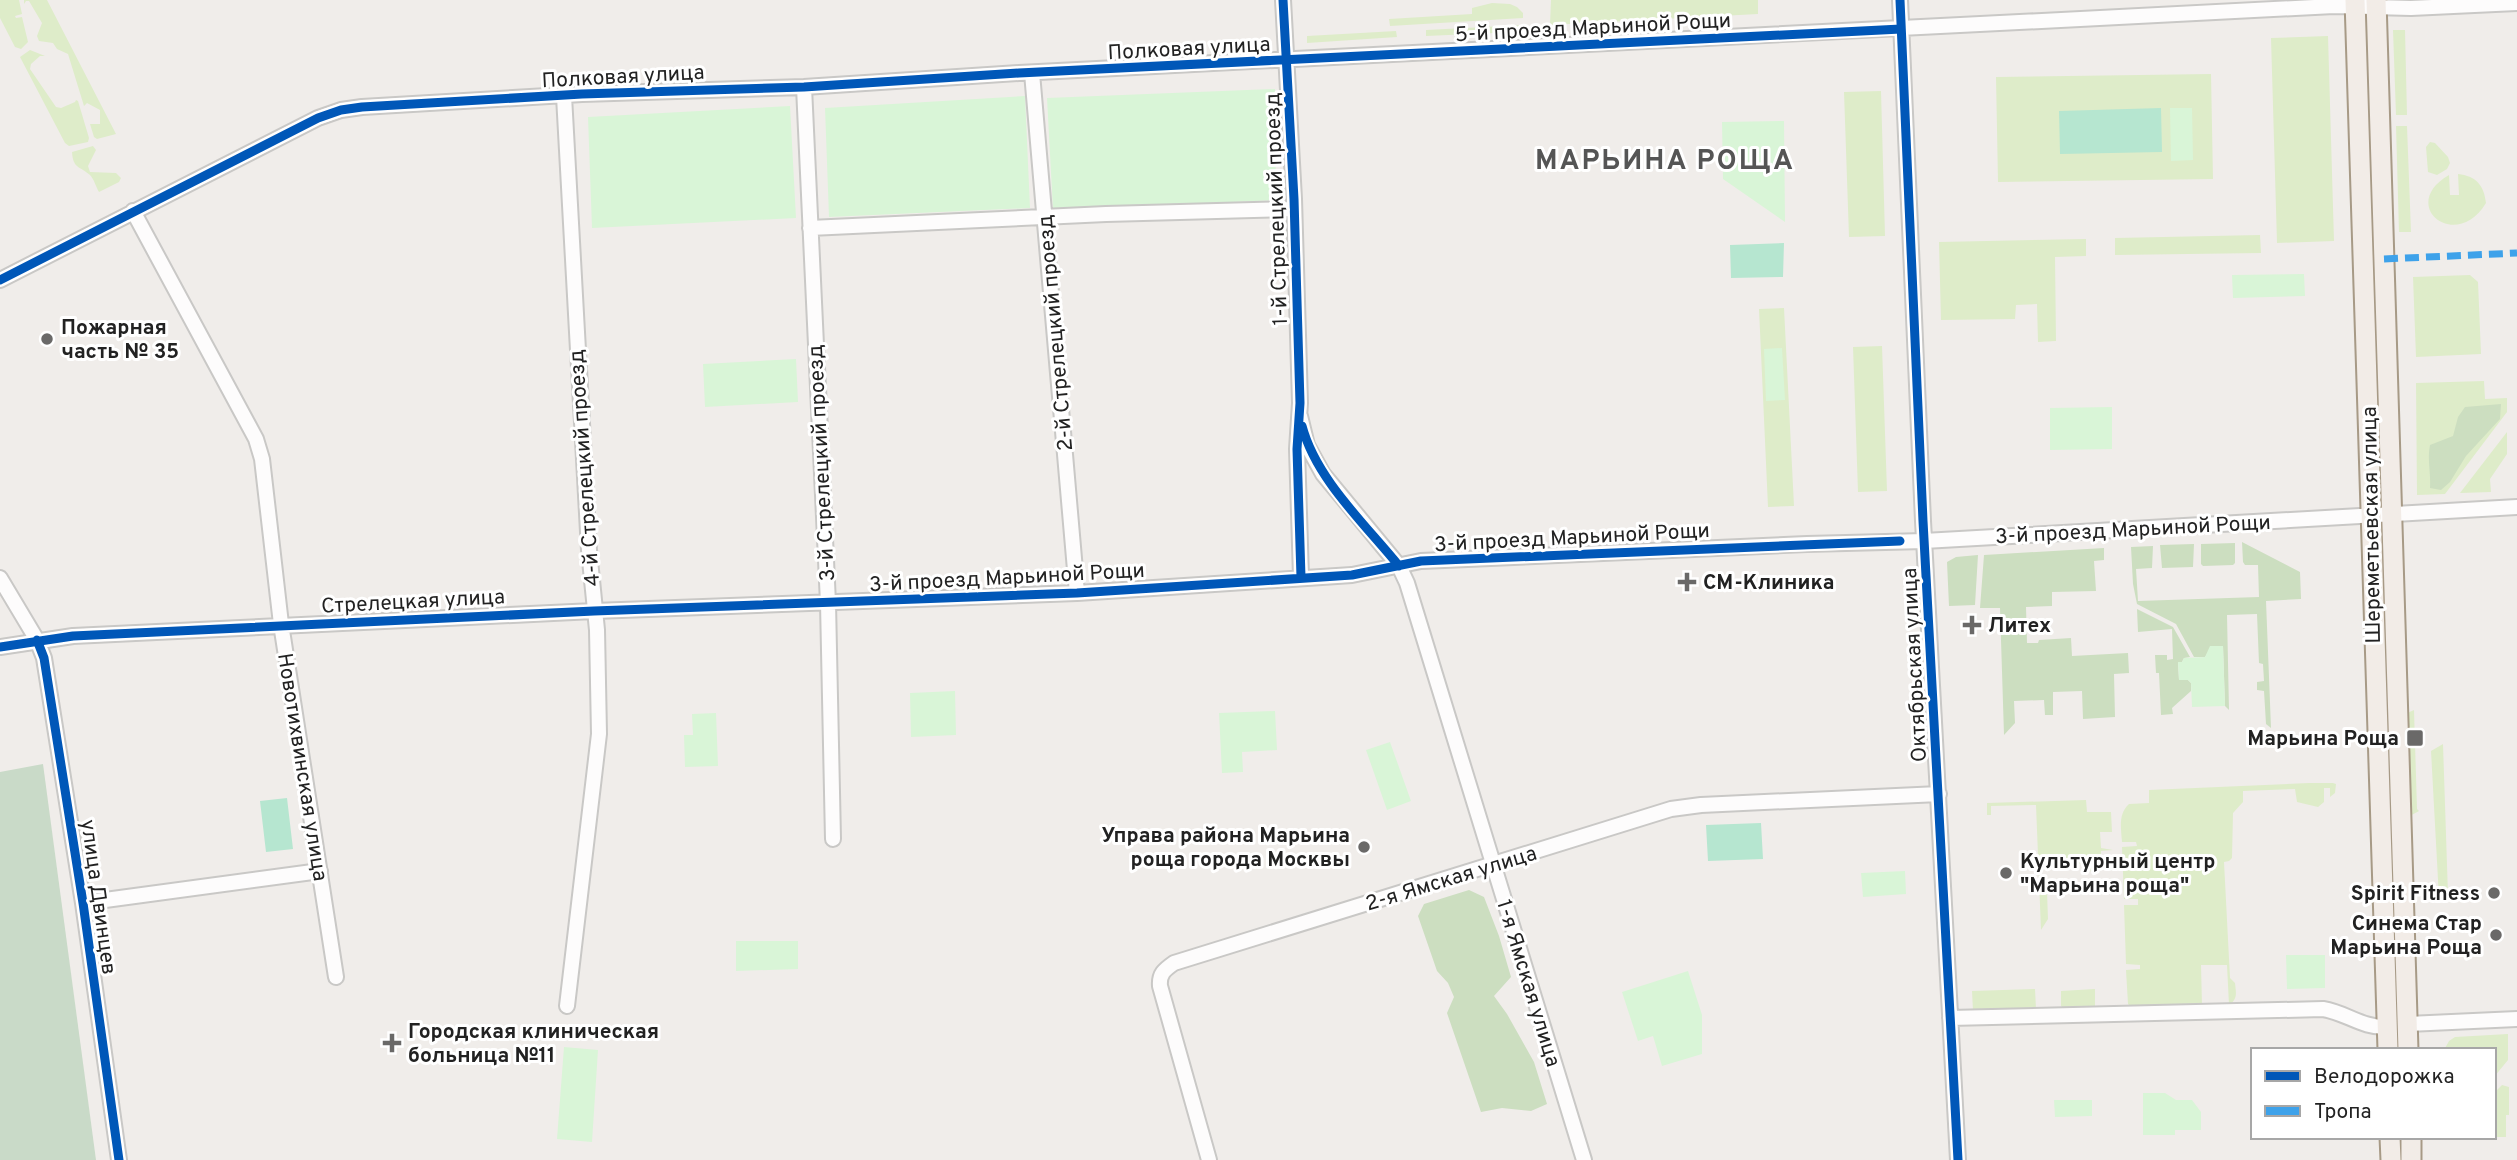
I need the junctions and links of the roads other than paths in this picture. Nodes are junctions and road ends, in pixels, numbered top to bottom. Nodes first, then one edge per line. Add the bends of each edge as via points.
1 (1283, 0) edge
2 (1900, 0) edge
3 (2355, 3) edge
4 (2517, 3) edge
5 (2376, 4) edge
6 (1901, 29) junction
7 (1287, 60) junction
8 (1032, 73) junction
9 (804, 87) junction
10 (564, 96) junction
11 (1294, 209) junction
12 (133, 211) junction
13 (1045, 216) junction
14 (810, 228) junction
15 (0, 280) edge
16 (1300, 416) junction
17 (2517, 508) edge
18 (2391, 513) junction
19 (2371, 515) junction
20 (1924, 541) junction
21 (1399, 566) junction
22 (1301, 577) junction
23 (0, 578) edge
24 (1077, 593) junction
25 (828, 603) junction
26 (594, 611) junction
27 (281, 624) junction
28 (37, 640) junction
29 (0, 647) edge
30 (1939, 794) junction
31 (833, 839) dead end
32 (1493, 866) junction
33 (320, 871) junction
34 (83, 903) junction
35 (336, 977) dead end
36 (567, 1006) dead end
37 (1950, 1018) junction
38 (2517, 1019) edge
39 (2407, 1024) junction
40 (2387, 1027) junction
41 (2388, 1048) edge
42 (2408, 1048) edge
43 (2390, 1139) edge
44 (2411, 1139) edge
45 (119, 1160) edge
46 (1209, 1160) edge
47 (1584, 1160) edge
48 (1958, 1160) edge
49 (2391, 1160) edge
50 (2411, 1160) edge

1 - 7 street, 1-й Стрелецкий проезд
2 - 6 street, Октябрьская улица
3 - 5 street, 5-й проезд Марьиной Рощи
3 - 6 street, 5-й проезд Марьиной Рощи
3 - 19 main road, Шереметьевская улица
4 - 5 street, 5-й проезд Марьиной Рощи via 2411,8
5 - 18 main road, Шереметьевская улица
6 - 7 street, 5-й проезд Марьиной Рощи
6 - 20 street, Октябрьская улица
7 - 8 street, Полковая улица
7 - 11 street, 1-й Стрелецкий проезд
8 - 9 street, Полковая улица
8 - 13 street, 2-й Стрелецкий проезд
9 - 10 street, Полковая улица
9 - 14 street, 3-й Стрелецкий проезд
10 - 12 street, Полковая улица via 341,110
10 - 26 street, 4-й Стрелецкий проезд
11 - 13 street
11 - 16 street, 1-й Стрелецкий проезд
12 - 15 street, Полковая улица
12 - 27 street, Новотихвинская улица via 256,439 266,485
13 - 14 street
13 - 24 street, 2-й Стрелецкий проезд
14 - 25 street, 3-й Стрелецкий проезд
16 - 21 street, 1-й Стрелецкий проезд via 1307,444 1323,474
16 - 22 street, 1-й Стрелецкий проезд
17 - 18 street, 3-й проезд Марьиной Рощи
18 - 19 street, 3-й проезд Марьиной Рощи
18 - 39 main road, Шереметьевская улица
19 - 20 street, 3-й проезд Марьиной Рощи
19 - 40 main road, Шереметьевская улица
20 - 21 street, 3-й проезд Марьиной Рощи via 1421,561
20 - 30 street, Октябрьская улица
21 - 22 street, 3-й проезд Марьиной Рощи via 1352,575
21 - 32 street, 1-я Ямская улица
22 - 24 street, 3-й проезд Марьиной Рощи
23 - 28 street, улица Двинцев
24 - 25 street, 3-й проезд Марьиной Рощи
25 - 26 street, Стрелецкая улица
25 - 31 street, 3-й Стрелецкий проезд
26 - 27 street, Стрелецкая улица
26 - 36 street, 4-й Стрелецкий проезд via 599,734
27 - 28 street, Стрелецкая улица
27 - 33 street, Новотихвинская улица
28 - 29 street, Стрелецкая улица
28 - 34 street, улица Двинцев via 47,671
30 - 32 street, 2-я Ямская улица via 1671,809
30 - 37 street, Октябрьская улица
32 - 46 street, 2-я Ямская улица via 1188,958 1163,971 1160,986
32 - 47 street, 1-я Ямская улица
33 - 34 street
33 - 35 street, Новотихвинская улица
34 - 45 street, улица Двинцев
37 - 40 street via 2323,1009 2366,1026
37 - 48 street, Октябрьская улица
38 - 39 street
39 - 42 main road, Шереметьевская улица
40 - 41 main road, Шереметьевская улица
43 - 49 main road
44 - 50 main road

